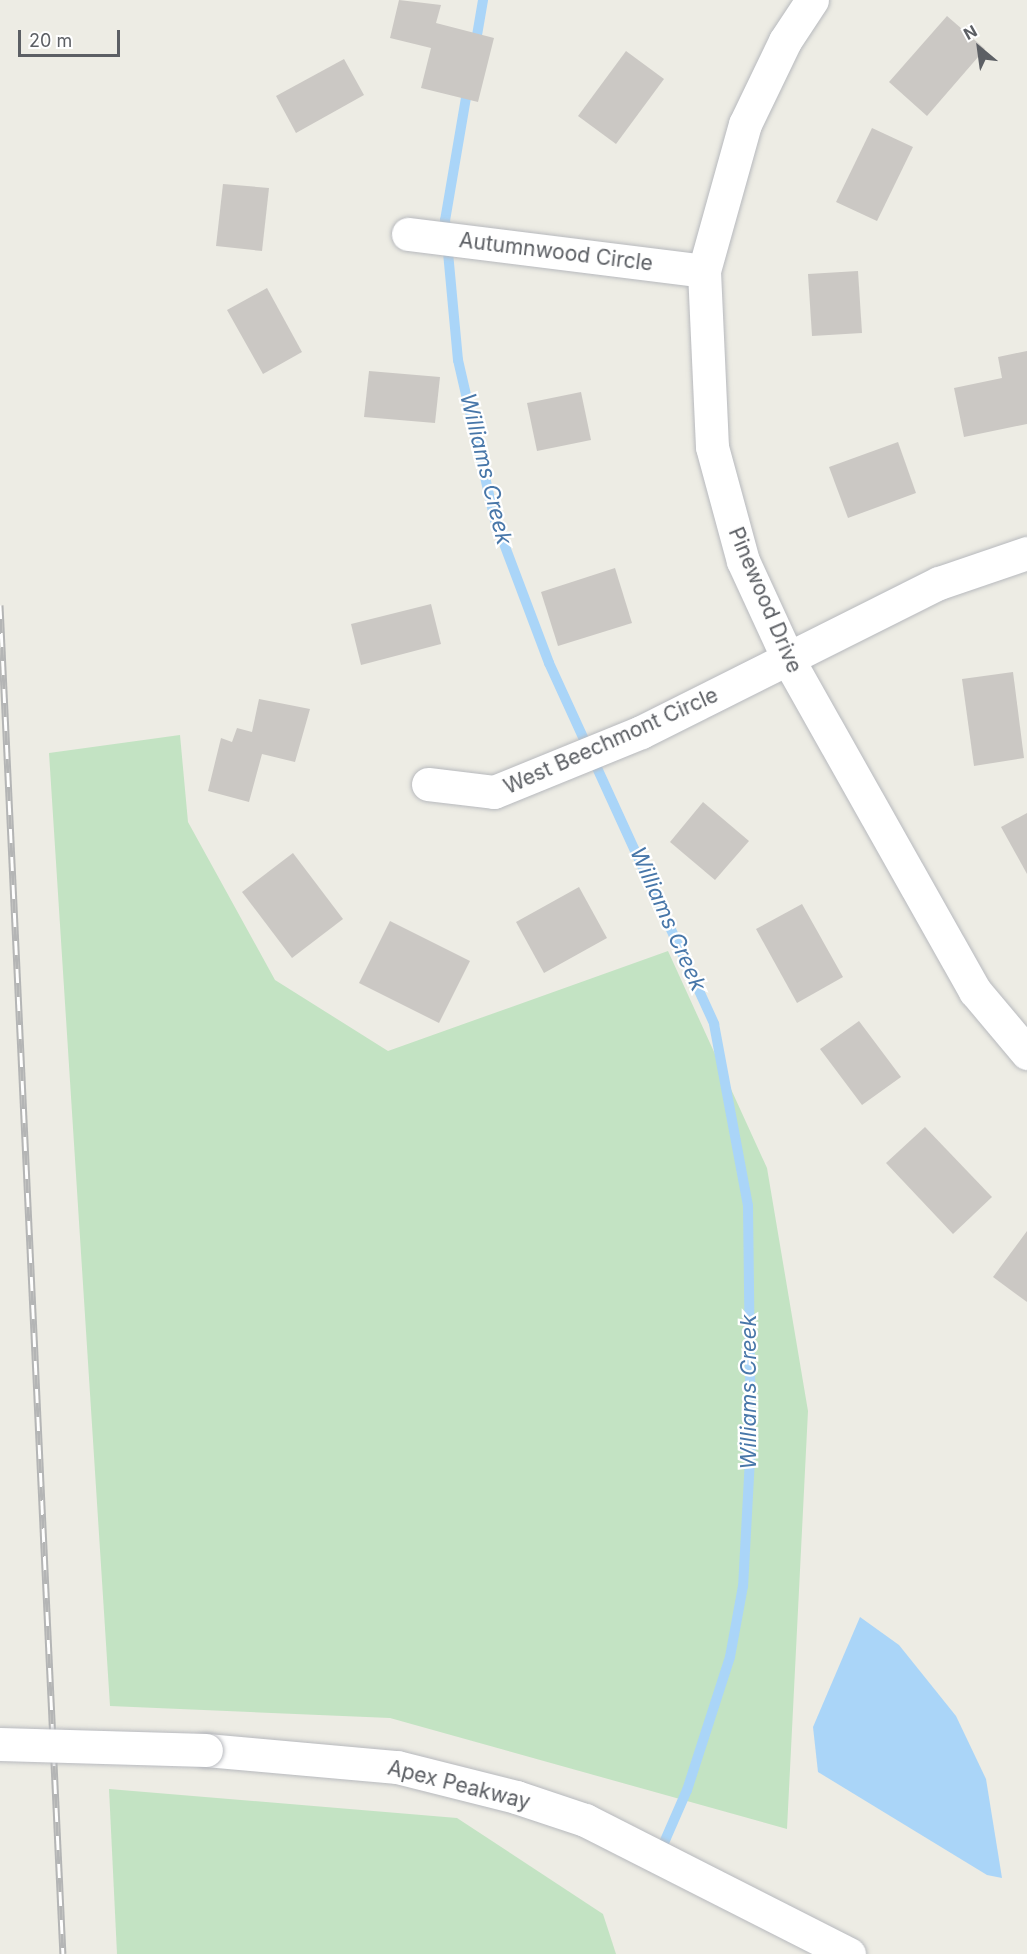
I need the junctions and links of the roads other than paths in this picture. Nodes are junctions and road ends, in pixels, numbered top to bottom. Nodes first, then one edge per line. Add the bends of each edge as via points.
1 (812, 0) edge
2 (408, 234) dead end
3 (704, 271) junction
4 (1027, 553) edge
5 (789, 661) junction
6 (428, 784) dead end
7 (1027, 1053) edge
8 (0, 1744) edge
9 (849, 1954) edge

1 - 3 street, Pinewood Drive via 785,41 745,124
2 - 3 street, Autumnwood Circle
3 - 5 street, Pinewood Drive via 712,447 743,561
4 - 5 street, West Beechmont Circle via 939,583
5 - 6 street, West Beechmont Circle via 641,732 494,792
5 - 7 street, Pinewood Drive via 969,981
8 - 9 street, Apex Peakway, bridge via 206,1750 397,1767 516,1797 605,1829

